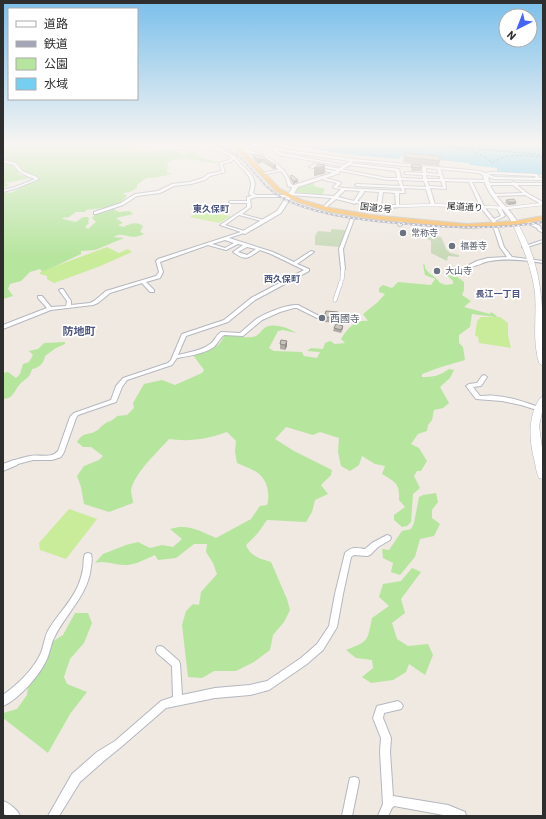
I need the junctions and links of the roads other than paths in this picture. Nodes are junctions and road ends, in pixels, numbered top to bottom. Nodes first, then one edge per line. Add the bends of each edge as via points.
1 (32, 181) edge
2 (196, 181) edge
3 (252, 181) edge
4 (269, 181) edge
5 (289, 181) edge
6 (314, 181) edge
7 (334, 181) edge
8 (361, 181) edge
9 (382, 181) edge
10 (401, 181) edge
11 (426, 181) edge
12 (443, 181) edge
13 (470, 181) edge
14 (488, 181) edge
15 (501, 181) edge
16 (512, 181) edge
17 (514, 184) junction
18 (543, 184) edge
19 (357, 185) junction
20 (382, 186) junction
21 (294, 187) junction
22 (403, 187) junction
23 (428, 187) junction
24 (344, 189) junction
25 (351, 190) junction
26 (362, 190) junction
27 (3, 191) edge
28 (382, 191) junction
29 (397, 192) junction
30 (526, 194) junction
31 (289, 195) junction
32 (494, 195) junction
33 (256, 196) junction
34 (335, 198) junction
35 (231, 202) dead end
36 (248, 202) junction
37 (354, 203) junction
38 (543, 204) edge
39 (433, 205) junction
40 (379, 206) junction
41 (398, 206) junction
42 (324, 208) junction
43 (483, 208) junction
44 (499, 208) junction
45 (507, 208) junction
46 (95, 213) dead end
47 (239, 214) junction
48 (503, 216) junction
49 (353, 217) junction
50 (543, 218) edge
51 (514, 220) junction
52 (265, 221) junction
53 (526, 221) junction
54 (494, 223) junction
55 (245, 232) junction
56 (543, 232) edge
57 (227, 239) junction
58 (543, 241) edge
59 (238, 242) junction
60 (210, 244) junction
61 (247, 245) junction
62 (524, 247) junction
63 (259, 249) junction
64 (312, 252) dead end
65 (511, 258) junction
66 (530, 260) junction
67 (543, 262) edge
68 (295, 263) junction
69 (472, 266) dead end
70 (343, 269) joint
71 (143, 281) junction
72 (61, 290) dead end
73 (152, 292) dead end
74 (541, 292) edge
75 (40, 297) dead end
76 (336, 300) dead end
77 (68, 307) junction
78 (50, 309) junction
79 (319, 317) dead end
80 (3, 326) edge
81 (175, 357) junction
82 (543, 363) edge
83 (484, 377) dead end
84 (540, 404) edge
85 (14, 463) joint
86 (3, 468) edge
87 (543, 475) edge
88 (386, 538) dead end
89 (88, 556) dead end
90 (160, 650) dead end
91 (178, 700) junction
92 (3, 701) edge
93 (398, 706) dead end
94 (354, 782) dead end
95 (388, 804) junction
96 (3, 806) edge
97 (15, 816) edge
98 (53, 816) edge
99 (347, 816) edge
100 (383, 816) edge
101 (461, 816) edge

1 - 27 street
2 - 46 street via 173,185 159,192 136,195 122,204
3 - 33 street via 252,194
4 - 31 highway, 国道2号
5 - 21 street via 289,185
6 - 21 street
7 - 24 street via 339,183 335,187
8 - 19 street
9 - 20 street
10 - 22 street
11 - 23 street
12 - 23 street via 445,188
13 - 43 street
14 - 32 street
15 - 17 street
16 - 17 street
17 - 18 street
17 - 30 street
19 - 20 street
19 - 25 street
20 - 22 street
20 - 28 street
21 - 31 street
22 - 23 street
22 - 29 street via 404,192
23 - 39 street
24 - 25 street
24 - 34 street
25 - 26 street
26 - 28 street
26 - 37 street
28 - 29 street
28 - 40 street
29 - 41 street
30 - 32 street
30 - 38 street
31 - 33 street
31 - 34 street
31 - 42 highway, 国道2号
31 - 52 street via 280,212
32 - 45 street
33 - 36 street via 248,198
34 - 37 street
34 - 42 street
35 - 36 street
36 - 47 street via 248,208
37 - 40 street
38 - 45 street, 尾道通り
39 - 41 street, 尾道通り
39 - 43 street, 尾道通り
40 - 41 street
42 - 49 highway, 国道2号
43 - 44 street, 尾道通り
43 - 54 street
44 - 45 street, 尾道通り
44 - 48 street
45 - 51 street
47 - 52 street
47 - 55 street via 222,225
48 - 51 street
48 - 54 street
49 - 54 highway, 国道2号 via 401,223
49 - 70 street via 341,249
50 - 53 highway, 国道2号
51 - 53 highway, 国道2号
51 - 54 highway, 国道2号
51 - 62 main road
52 - 55 street
53 - 56 street via 539,227
54 - 65 street via 502,247
55 - 57 street
57 - 59 street
57 - 60 street
58 - 62 street
59 - 60 street via 226,249
59 - 61 street
60 - 71 street via 158,261 160,275
61 - 63 street
61 - 63 street via 235,252 247,257
62 - 66 main road
63 - 68 street
64 - 68 street
65 - 66 street
65 - 69 street via 481,260
66 - 67 street
66 - 74 main road
68 - 81 street via 307,269 306,271 253,299 226,321 184,335
70 - 76 street
71 - 73 street
71 - 77 street via 108,292 91,304
72 - 77 street via 69,300
74 - 82 main road via 540,349
75 - 78 street
77 - 78 street
78 - 80 street
79 - 81 street via 296,306 290,306 261,319 241,335 223,333 212,346
81 - 85 street via 166,366 125,379 114,401 76,414 59,456 53,459 34,458
83 - 84 street via 479,386 468,386 478,398 495,397 514,402
84 - 87 main road via 535,424
85 - 86 street
88 - 91 street via 367,553 352,550 348,555 333,627 320,647 304,661 269,685
89 - 92 street via 87,575 82,589 51,634 43,658 23,685
90 - 91 street via 176,664
91 - 98 street via 164,704 76,778
93 - 95 street via 380,709 378,718 386,738
94 - 99 street
95 - 100 street
95 - 101 street via 394,801 448,810
96 - 97 street

